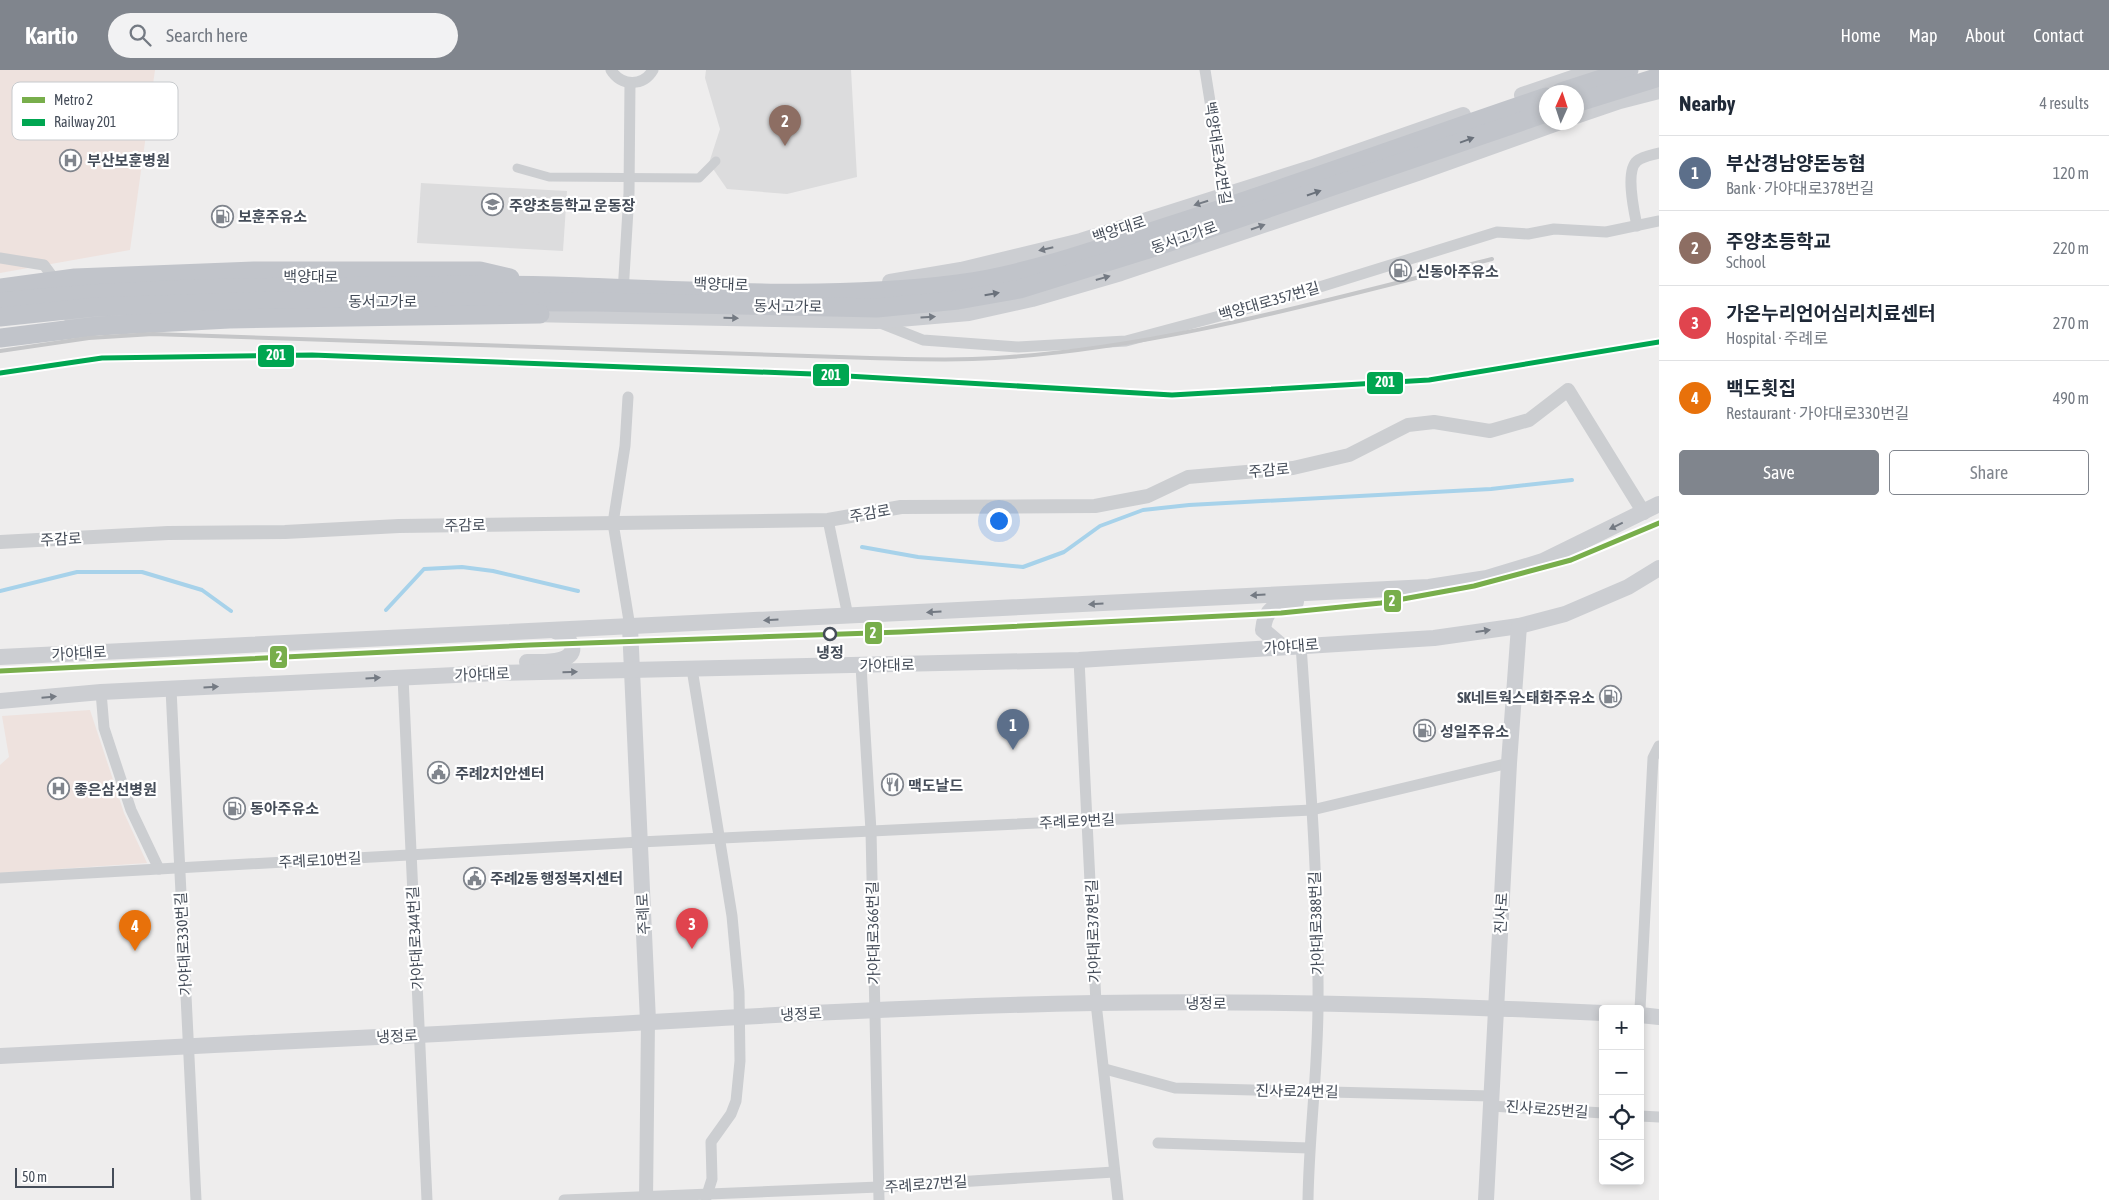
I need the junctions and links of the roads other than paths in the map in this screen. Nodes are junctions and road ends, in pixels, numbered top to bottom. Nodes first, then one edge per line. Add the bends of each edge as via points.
1 (611, 70) edge
2 (653, 70) edge
3 (1205, 70) edge
4 (1596, 70) edge
5 (1628, 70) edge
6 (1659, 77) edge
7 (630, 83) junction
8 (1582, 85) edge
9 (1659, 91) edge
10 (1539, 99) edge
11 (1584, 100) edge
12 (1607, 106) junction
13 (1584, 113) edge
14 (1539, 115) edge
15 (1539, 129) edge
16 (1659, 153) edge
17 (716, 161) dead end
18 (517, 168) dead end
19 (1225, 195) junction
20 (1659, 221) edge
21 (1636, 226) junction
22 (1231, 236) junction
23 (0, 258) edge
24 (624, 281) junction
25 (542, 286) junction
26 (0, 288) edge
27 (61, 289) junction
28 (0, 301) edge
29 (717, 304) junction
30 (623, 316) junction
31 (0, 317) edge
32 (876, 321) junction
33 (0, 326) edge
34 (0, 338) edge
35 (628, 396) dead end
36 (1659, 504) edge
37 (1644, 513) junction
38 (828, 520) junction
39 (613, 523) junction
40 (0, 542) edge
41 (1657, 574) edge
42 (1369, 590) junction
43 (848, 616) junction
44 (1519, 626) junction
45 (630, 627) junction
46 (555, 631) junction
47 (1301, 645) junction
48 (1283, 646) junction
49 (0, 657) edge
50 (1079, 660) junction
51 (861, 666) junction
52 (692, 669) junction
53 (632, 672) junction
54 (497, 673) junction
55 (403, 677) junction
56 (171, 689) junction
57 (101, 692) junction
58 (0, 701) edge
59 (1659, 746) edge
60 (1508, 763) junction
61 (1312, 810) junction
62 (1088, 820) junction
63 (871, 831) junction
64 (720, 838) junction
65 (640, 842) junction
66 (1654, 848) edge
67 (411, 854) junction
68 (180, 868) junction
69 (159, 869) junction
70 (0, 878) edge
71 (1096, 1003) junction
72 (1318, 1004) junction
73 (1640, 1005) edge
74 (1496, 1008) junction
75 (875, 1011) junction
76 (1599, 1013) edge
77 (1644, 1015) edge
78 (740, 1017) junction
79 (1659, 1017) edge
80 (648, 1021) junction
81 (420, 1035) junction
82 (188, 1045) junction
83 (0, 1056) edge
84 (1105, 1069) junction
85 (1315, 1091) junction
86 (1491, 1101) junction
87 (1599, 1113) edge
88 (1644, 1116) edge
89 (1659, 1117) edge
90 (1158, 1143) dead end
91 (1309, 1148) junction
92 (1114, 1172) junction
93 (879, 1187) junction
94 (706, 1197) edge
95 (646, 1198) edge
96 (196, 1200) edge
97 (428, 1200) edge
98 (564, 1200) edge
99 (879, 1200) edge
100 (1118, 1200) edge
101 (1308, 1200) edge
102 (1486, 1200) edge

1 - 7 street
2 - 7 street via 645,79
3 - 19 street, 백양대로342번길
4 - 12 street
4 - 19 main road, 백양대로
5 - 8 highway
6 - 11 highway
7 - 24 street
9 - 12 main road
10 - 25 highway, 동서고가로 via 1063,261 960,284 879,292
12 - 13 main road
29 -> 14 highway, 동서고가로 via 878,308 958,300 1020,289 1152,248
22 -> 15 main road
16 - 21 street via 1638,160 1633,166 1631,188
17 - 18 street via 699,178 549,178
19 - 22 street, 백양대로342번길
19 -> 24 main road, 백양대로 via 1081,241 909,280 836,287
20 - 21 street, 백양대로357번길
21 - 32 street, 백양대로357번길 via 1606,232 1554,229 1528,234 1497,232 1268,303 1126,341 1018,347 923,340
32 -> 22 main road via 969,312 1032,299
23 - 27 street via 44,265
24 - 27 main road, 백양대로 via 307,275 210,277
24 - 30 street
25 - 26 highway via 480,271 336,269 75,278
25 - 28 highway, 동서고가로 via 224,288
27 - 28 main road, 백양대로
29 - 31 highway, 동서고가로 via 271,301 95,308
29 - 34 highway via 675,312 229,319 117,325
30 -> 32 main road
30 - 33 main road via 263,311 81,317
35 - 39 street via 625,446
36 - 37 main road, 가야대로
37 - 38 street, 주감로 via 1568,390 1529,420 1490,431 1434,422 1408,425 1349,455 1293,468 1188,477 1148,496 1095,506 901,507
37 -> 42 main road, 가야대로 via 1543,561 1487,578
38 - 39 street, 주감로
38 - 43 street
39 - 40 street, 주감로 via 168,533
39 - 45 street
41 - 44 main road, 가야대로 via 1566,614
42 -> 43 main road, 가야대로
42 - 48 main road via 1349,598 1288,602 1269,609 1263,630
43 -> 45 main road, 가야대로
47 -> 44 main road, 가야대로 via 1434,638
44 - 60 main road, 진사로
45 - 46 main road, 가야대로
45 - 53 main road, 주례로
46 - 49 main road, 가야대로
46 - 54 main road via 571,641 568,655 561,660 518,663
47 - 48 main road, 가야대로
47 - 61 street, 가야대로388번길
48 - 50 main road, 가야대로
50 - 51 main road, 가야대로
50 - 62 street, 가야대로378번길
51 - 52 main road, 가야대로
51 - 63 street, 가야대로366번길
52 - 53 main road, 가야대로
52 - 64 street
54 -> 53 main road, 가야대로
53 - 65 main road, 주례로
54 - 55 main road, 가야대로
56 -> 55 main road, 가야대로
55 - 67 street, 가야대로344번길
56 - 57 main road, 가야대로
56 - 68 street, 가야대로330번길
58 -> 57 main road, 가야대로
57 - 69 street via 104,728 132,810
59 - 66 street via 1653,758
60 - 61 street, 주례로9번길
60 - 74 main road, 진사로
61 - 62 street, 주례로9번길
61 - 72 street, 가야대로388번길
62 - 63 street, 주례로9번길
62 - 71 street, 가야대로378번길
63 - 64 street, 주례로9번길
63 - 75 street, 가야대로366번길
64 - 65 street, 주례로9번길
64 - 78 street via 732,916
65 - 67 street, 주례로10번길
65 - 80 main road, 주례로
66 - 73 street
67 - 68 street, 주례로10번길
67 - 81 street, 가야대로344번길
68 - 69 street, 주례로10번길
68 - 82 street, 가야대로330번길
69 - 70 street, 주례로10번길
71 - 72 main road, 냉정로
71 - 75 main road, 냉정로
71 - 84 street, 가야대로378번길
72 - 74 main road, 냉정로
72 - 85 street, 가야대로388번길
74 - 76 main road, 냉정로
74 - 86 main road, 진사로
75 - 78 main road, 냉정로
75 - 93 street, 가야대로366번길
77 - 79 main road
78 - 80 main road, 냉정로
78 - 94 street via 736,1100 731,1114 711,1142 712,1179
80 - 81 main road, 냉정로
80 - 95 street, 주례로
81 - 82 main road, 냉정로
81 - 97 street, 가야대로344번길
82 - 83 main road, 냉정로
82 - 96 street, 가야대로330번길
84 - 85 street, 진사로24번길 via 1175,1088
84 - 92 street, 가야대로378번길
85 - 86 street, 진사로24번길
85 - 91 street, 가야대로388번길
86 - 87 street, 진사로25번길
86 - 102 main road, 진사로
88 - 89 street
90 - 91 street
91 - 101 street, 가야대로388번길
92 - 93 street, 주례로27번길
92 - 100 street, 가야대로378번길
93 - 94 street, 주례로27번길
93 - 99 street, 가야대로366번길
94 - 95 street, 주례로27번길
95 - 98 street, 주례로27번길

